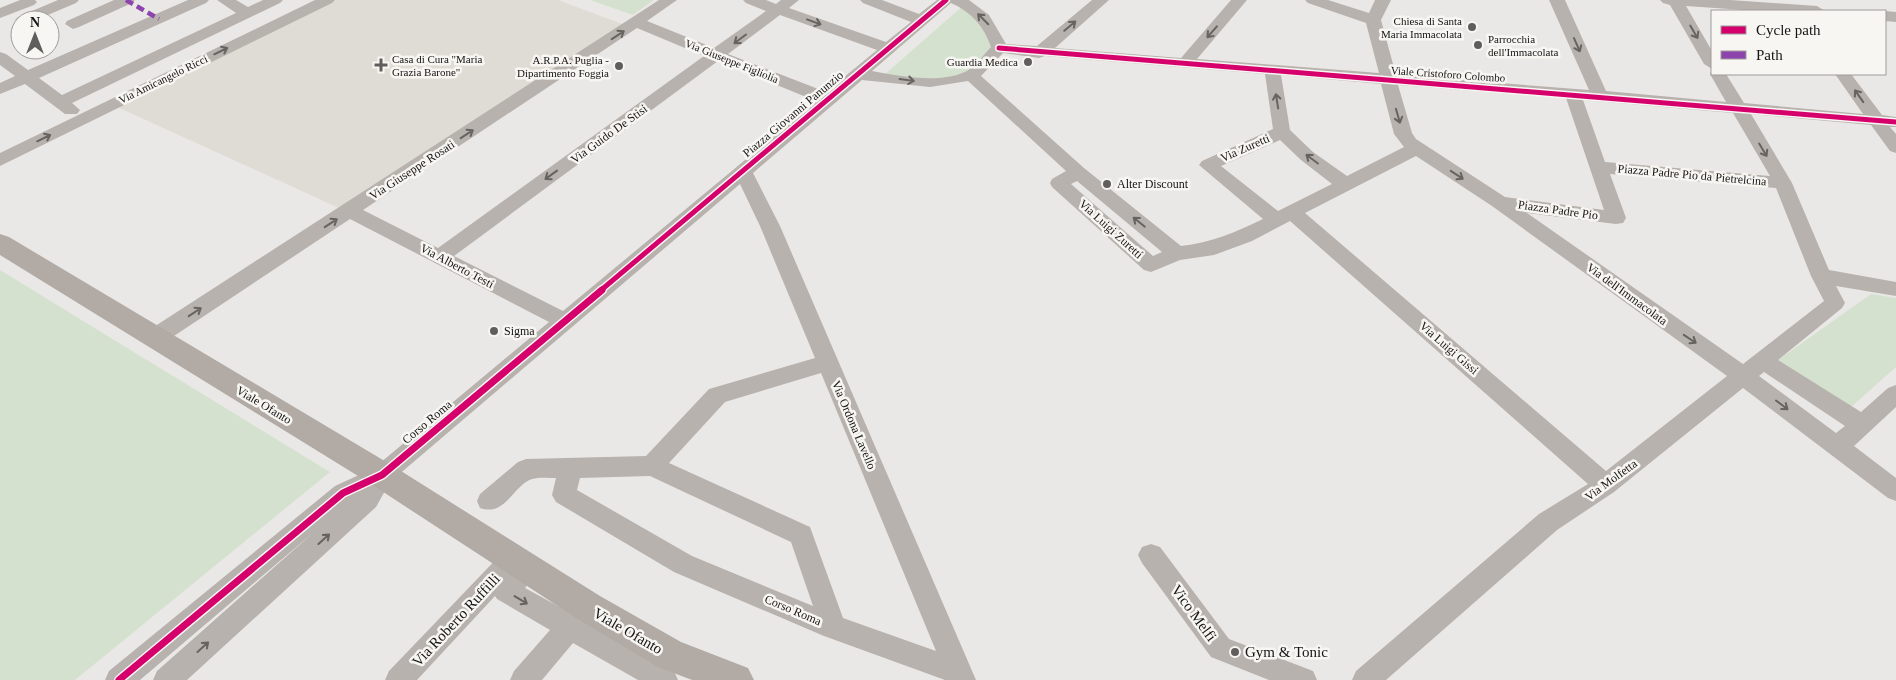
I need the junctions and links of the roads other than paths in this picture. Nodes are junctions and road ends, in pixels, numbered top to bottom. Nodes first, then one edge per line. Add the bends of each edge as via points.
1 (71, 0) edge
2 (127, 0) edge
3 (200, 0) edge
4 (225, 0) edge
5 (275, 0) edge
6 (669, 0) edge
7 (751, 0) edge
8 (868, 0) edge
9 (946, 0) edge
10 (956, 0) edge
11 (1099, 0) edge
12 (1239, 0) edge
13 (1313, 0) edge
14 (1383, 0) edge
15 (1557, 0) edge
16 (1668, 0) edge
17 (1675, 0) edge
18 (30, 1) edge
19 (321, 1) edge
20 (785, 5) edge
21 (0, 7) edge
22 (1796, 7) edge
23 (47, 10) edge
24 (1811, 10) edge
25 (0, 13) edge
26 (172, 13) junction
27 (248, 13) junction
28 (920, 20) junction
29 (1373, 20) junction
30 (637, 23) junction
31 (73, 24) dead end
32 (128, 32) junction
33 (204, 33) junction
34 (887, 48) junction
35 (999, 48) junction
36 (89, 50) junction
37 (1039, 53) junction
38 (718, 55) junction
39 (165, 56) junction
40 (0, 57) edge
41 (1711, 62) edge
42 (1185, 63) junction
43 (1272, 70) junction
44 (118, 74) junction
45 (858, 74) junction
46 (971, 75) junction
47 (1719, 75) edge
48 (1844, 75) edge
49 (28, 76) junction
50 (1387, 79) junction
51 (0, 89) edge
52 (139, 91) junction
53 (1573, 94) junction
54 (1600, 96) junction
55 (827, 99) junction
56 (60, 102) junction
57 (1738, 108) junction
58 (84, 118) junction
59 (1876, 120) junction
60 (1896, 122) edge
61 (1282, 132) junction
62 (1896, 147) edge
63 (1416, 148) junction
64 (0, 160) edge
65 (1208, 165) joint
66 (1600, 167) junction
67 (742, 171) junction
68 (1078, 172) junction
69 (1344, 183) junction
70 (1783, 183) junction
71 (1500, 202) junction
72 (350, 211) junction
73 (1283, 215) junction
74 (0, 243) edge
75 (1177, 253) junction
76 (439, 257) junction
77 (1821, 276) junction
78 (1896, 289) edge
79 (564, 321) junction
80 (154, 338) junction
81 (1762, 360) junction
82 (827, 363) junction
83 (1743, 376) junction
84 (1896, 394) edge
85 (1861, 424) junction
86 (1837, 447) junction
87 (652, 466) junction
88 (570, 468) junction
89 (382, 475) junction
90 (1606, 485) junction
91 (1896, 491) edge
92 (489, 501) dead end
93 (1151, 555) dead end
94 (520, 564) junction
95 (579, 618) junction
96 (833, 626) junction
97 (660, 673) edge
98 (961, 676) edge
99 (119, 680) edge
100 (167, 680) edge
101 (400, 680) edge
102 (524, 680) edge
103 (736, 680) edge
104 (1304, 680) edge
105 (1366, 680) edge

1 - 23 street
2 - 31 street
3 - 26 street
4 - 27 street
5 - 27 street
6 - 30 street, Via Giuseppe Rosati
7 - 20 street
8 - 28 street
9 - 28 street, Piazza Giovanni Panunzio
35 -> 10 street via 996,35 987,23 973,9
37 -> 11 street
12 -> 42 street
13 - 29 street
14 - 29 street
15 -> 54 street
16 - 17 street
17 - 22 street
17 -> 41 street
18 - 21 street
18 - 25 street
52 -> 19 street, Via Amicangelo Ricci
20 -> 34 street
20 -> 38 street, Via Guido De Stisi
22 - 24 street
26 - 32 street
26 - 33 street
27 - 33 street
28 - 34 street, Piazza Giovanni Panunzio
29 - 50 street, Via dell'Immacolata
30 - 38 street, Via Giuseppe Figliolia
72 -> 30 street, Via Giuseppe Rosati
32 - 36 street
32 - 39 street
33 - 39 street
34 - 45 street, Piazza Giovanni Panunzio
35 - 37 street, Viale Cristoforo Colombo
35 - 46 street
36 - 44 street
36 - 49 street
37 - 42 street, Viale Cristoforo Colombo
38 - 55 street, Via Giuseppe Figliolia
38 -> 76 street, Via Guido De Stisi
39 - 44 street
40 - 49 street
42 - 43 street, Viale Cristoforo Colombo
43 - 50 street, Viale Cristoforo Colombo
61 -> 43 street
44 - 52 street
44 - 56 street
45 -> 46 street via 931,82
45 - 55 street, Piazza Giovanni Panunzio
46 - 68 street, Via Luigi Zuretti
47 - 57 street
59 -> 48 street
49 - 51 street
49 - 56 street
50 - 53 street, Viale Cristoforo Colombo
50 -> 63 street, Via dell'Immacolata via 1403,134
52 - 58 street, Via Amicangelo Ricci
53 - 54 street, Viale Cristoforo Colombo
53 - 66 street
54 - 57 street, Viale Cristoforo Colombo
55 - 67 street, Piazza Giovanni Panunzio
56 - 58 street
57 - 59 street, Viale Cristoforo Colombo
57 -> 70 street
64 -> 58 street, Via Amicangelo Ricci
59 - 60 street, Viale Cristoforo Colombo
59 - 62 street
61 - 65 street, Via Zuretti
69 -> 61 street via 1307,156
63 - 69 street
63 -> 71 street, Via dell'Immacolata
65 - 73 street, Via Luigi Gissi
66 - 70 street, Piazza Padre Pio da Pietrelcina
66 - 71 street, Piazza Padre Pio via 1616,218
67 - 79 street, Corso Roma
67 - 82 street, Via Ordona Lavello via 770,226
75 -> 68 street, Via Luigi Zuretti
68 - 75 street, Via Luigi Zuretti via 1059,183 1151,265
69 - 73 street
70 - 77 street
71 -> 83 street, Via dell'Immacolata
72 - 76 street, Via Alberto Testi
80 -> 72 street, Via Giuseppe Rosati
73 - 75 street via 1245,236 1208,250
73 - 90 street, Via Luigi Gissi
74 - 80 main road, Viale Ofanto
76 - 79 street, Via Alberto Testi
77 - 78 street
77 - 81 street, Via Molfetta via 1835,303
79 - 89 street, Corso Roma
80 - 89 main road, Viale Ofanto
81 - 83 street, Via Molfetta
81 - 85 street
82 - 87 street via 717,394
82 - 98 street, Via Ordona Lavello
83 -> 86 street, Via dell'Immacolata
83 - 90 street, Via Molfetta
84 - 85 street
85 - 86 street
86 - 91 street, Via dell'Immacolata
87 - 88 street, Corso Roma
87 - 96 street, Corso Roma via 801,535
88 - 92 street, Corso Roma via 526,469
88 - 96 street, Corso Roma via 564,495 683,564
89 - 94 main road, Viale Ofanto
89 - 99 street, Corso Roma via 343,493
100 -> 89 street, Corso Roma via 367,500
90 - 105 street, Via Molfetta via 1548,522
93 - 104 street, Vico Melfi via 1220,648
94 - 95 main road, Viale Ofanto
94 - 101 street, Via Roberto Ruffilli
95 - 97 main road, Viale Ofanto
95 - 102 street
96 - 98 street, Corso Roma
97 - 103 main road, Viale Ofanto

